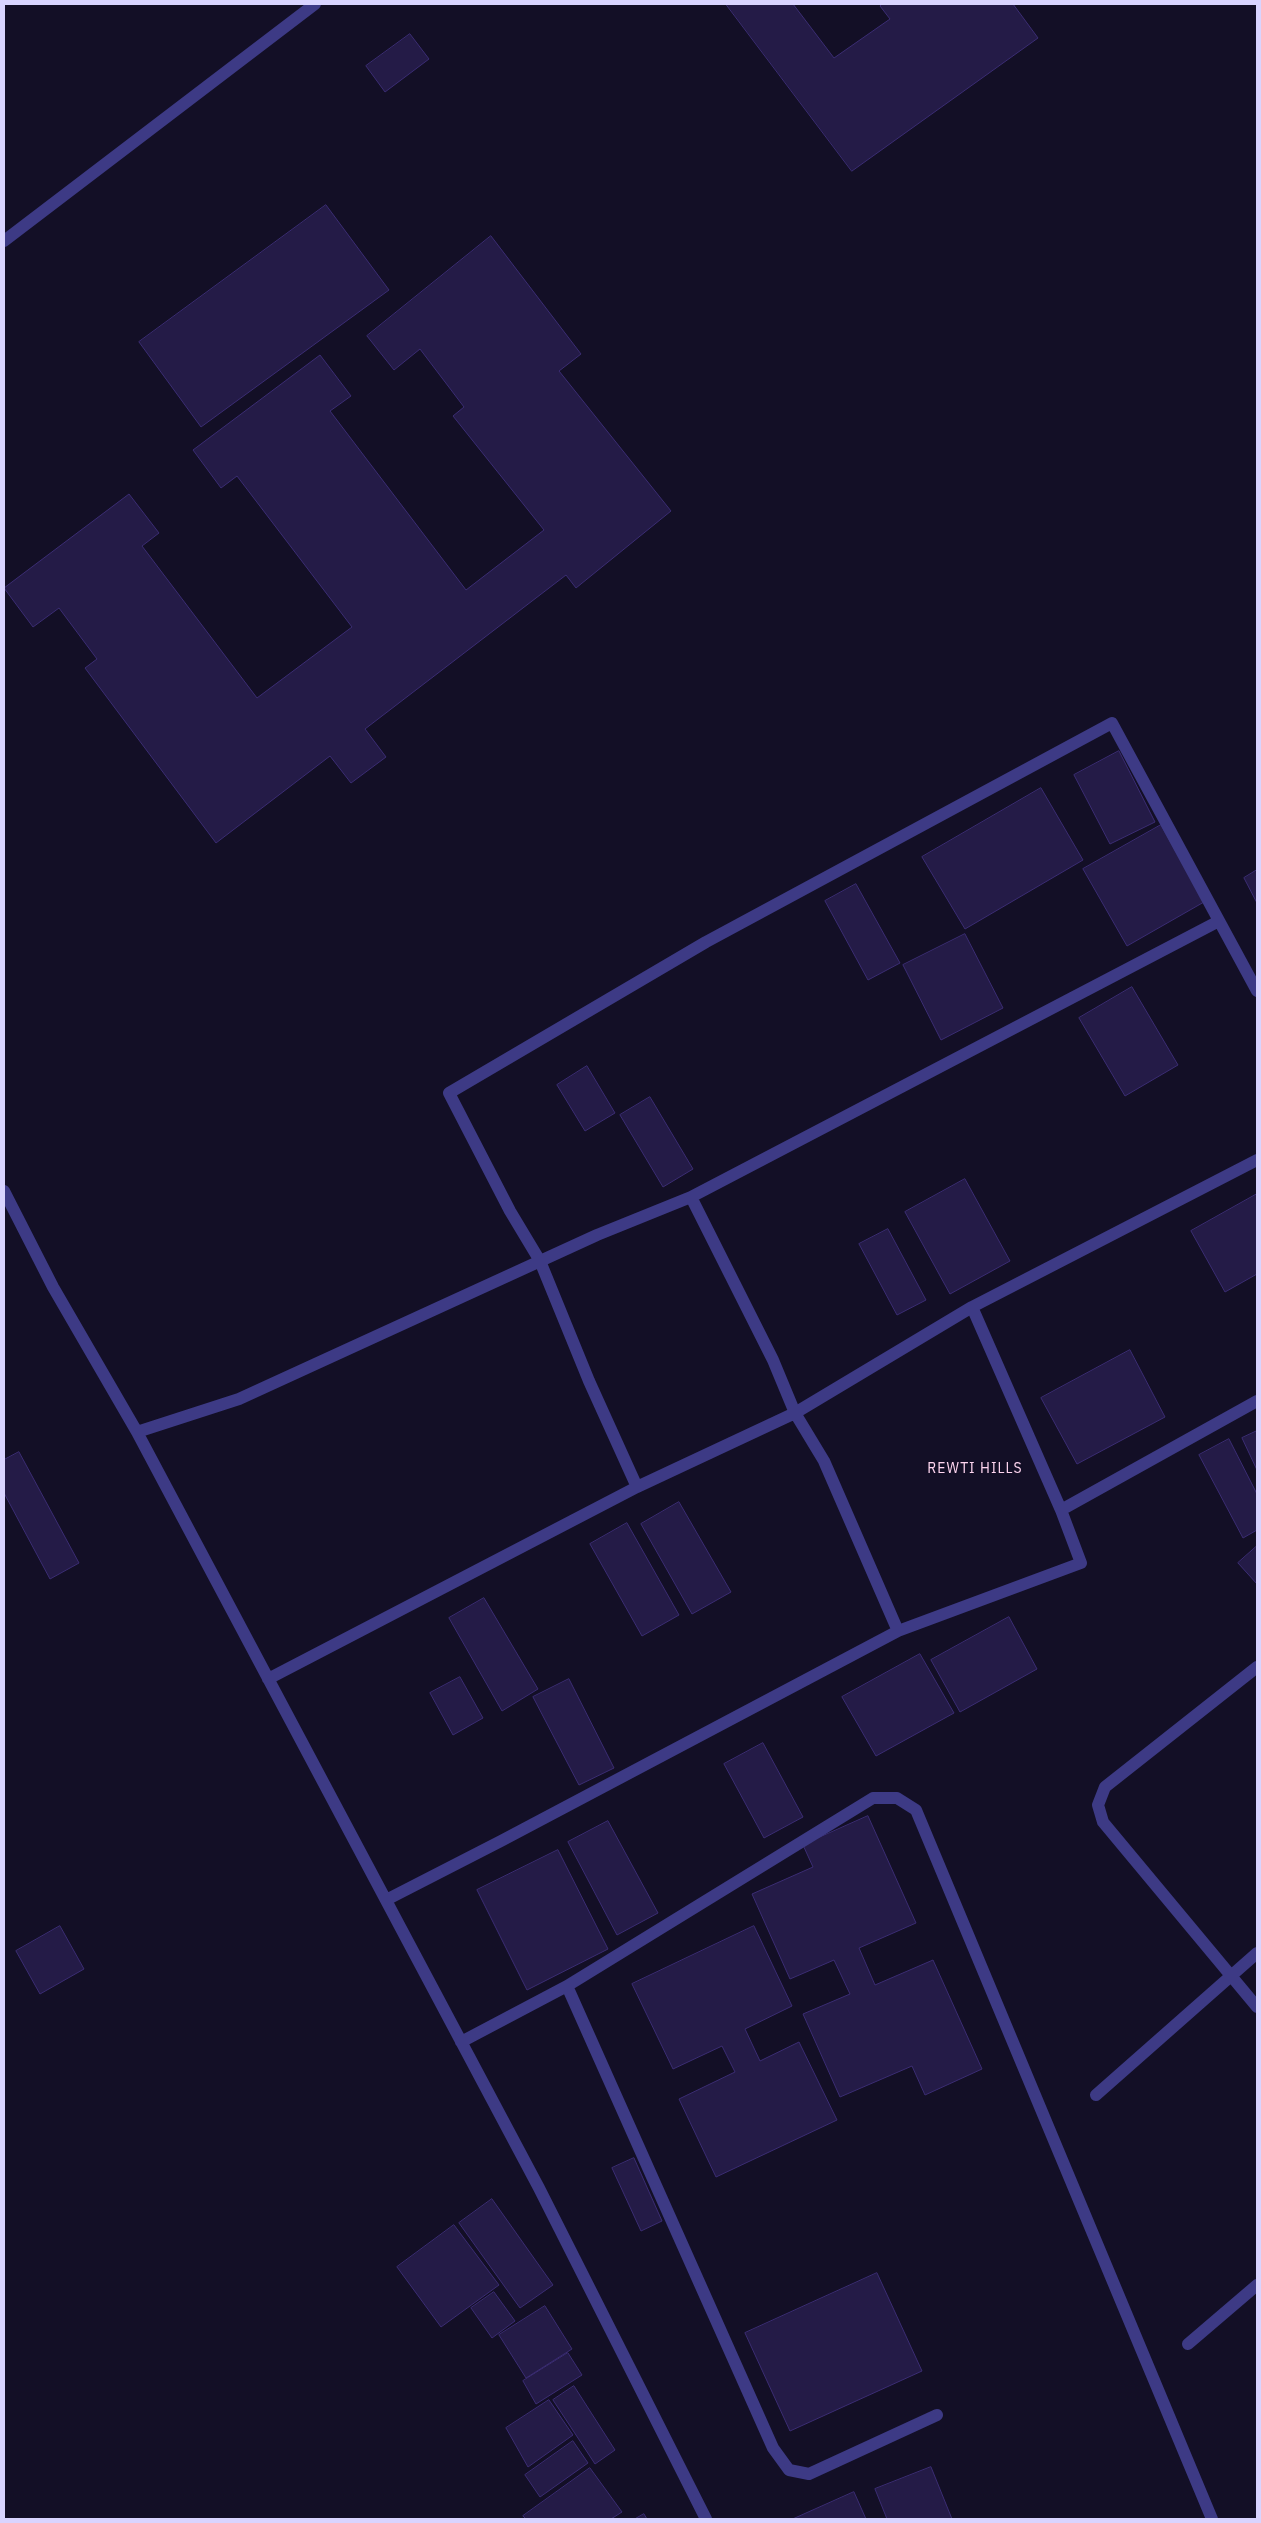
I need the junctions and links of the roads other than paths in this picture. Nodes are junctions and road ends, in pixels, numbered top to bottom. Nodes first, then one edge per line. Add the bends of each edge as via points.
1 (315, 4) edge
2 (4, 240) edge
3 (1219, 921) junction
4 (1257, 991) edge
5 (1257, 1160) edge
6 (4, 1191) edge
7 (691, 1197) junction
8 (540, 1261) junction
9 (972, 1307) junction
10 (1257, 1401) edge
11 (795, 1413) junction
12 (137, 1432) junction
13 (637, 1487) junction
14 (1061, 1510) junction
15 (898, 1631) junction
16 (1257, 1667) edge
17 (268, 1679) junction
18 (386, 1900) junction
19 (1257, 1953) edge
20 (1231, 1975) junction
21 (567, 1986) junction
22 (1257, 2008) edge
23 (461, 2042) junction
24 (1096, 2094) dead end
25 (1257, 2285) edge
26 (1188, 2344) dead end
27 (937, 2415) dead end
28 (706, 2519) edge
29 (1212, 2519) edge

1 - 2 street
3 - 4 street
3 - 7 street
3 - 8 street via 1112,723 706,942 449,1092 510,1211
5 - 9 street
6 - 12 street via 53,1287
7 - 8 street
7 - 11 street via 773,1360
8 - 12 street via 239,1398
8 - 13 street via 588,1381
9 - 11 street
9 - 14 street
10 - 14 street
11 - 13 street
11 - 15 street via 824,1461
12 - 17 street
13 - 17 street
14 - 15 street via 1081,1563
15 - 18 street
16 - 20 street via 1105,1787 1098,1805 1103,1822
17 - 18 street
18 - 23 street
19 - 20 street
20 - 22 street
20 - 24 street
21 - 23 street
21 - 27 street via 773,2448 790,2470 809,2474
21 - 29 street via 873,1798 897,1798 916,1810
23 - 28 street via 539,2188
25 - 26 street

